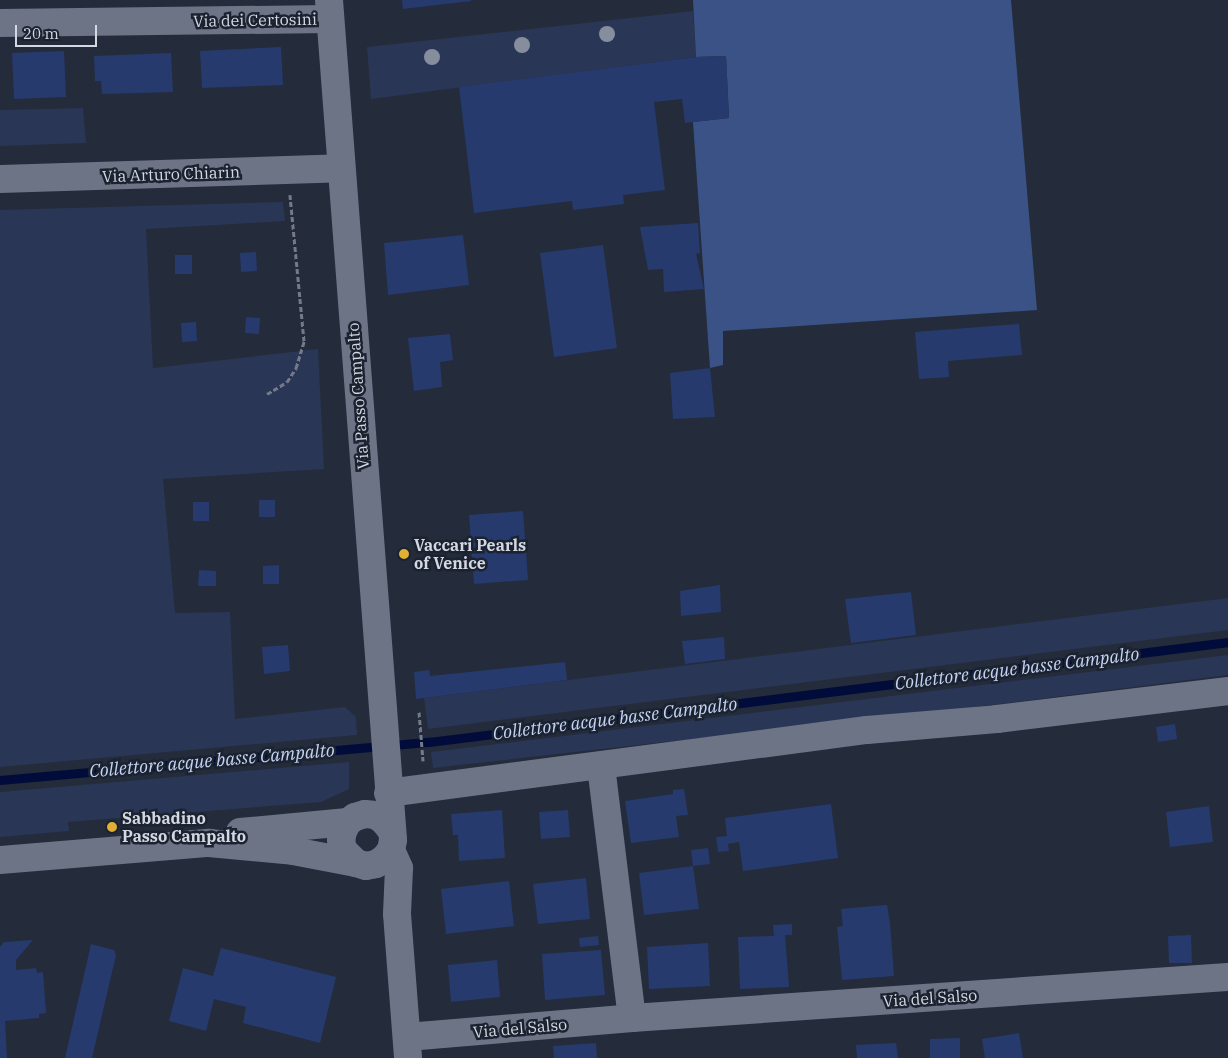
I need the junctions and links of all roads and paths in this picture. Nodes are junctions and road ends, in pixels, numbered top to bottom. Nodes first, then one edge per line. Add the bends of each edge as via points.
1 (329, 10) edge
2 (0, 23) edge
3 (341, 168) junction
4 (0, 179) edge
5 (290, 193) dead end
6 (267, 394) dead end
7 (1228, 690) edge
8 (419, 712) dead end
9 (424, 764) dead end
10 (601, 766) junction
11 (387, 782) junction
12 (357, 818) junction
13 (391, 840) junction
14 (209, 843) junction
15 (0, 860) edge
16 (361, 864) junction
17 (398, 914) junction
18 (1228, 977) edge
19 (632, 1018) junction
20 (408, 1048) edge

1 - 2 street, Via dei Certosini
1 - 3 street, Via Passo Campalto
3 - 4 street, Via Arturo Chiarin
3 - 11 street, Via Passo Campalto
5 - 6 path via 304,341 296,368 287,382
7 - 10 street via 997,719 867,730
8 - 9 path
10 - 11 street
10 - 19 street
11 - 12 street
11 - 13 street, Via Passo Campalto
12 - 13 street, Via Passo Campalto via 376,815 384,821
12 - 14 street via 233,833
12 - 16 street, Via Passo Campalto via 341,840 343,850
13 - 16 street via 385,858 376,864
13 - 17 street, Via Passo Campalto via 400,868
14 - 15 street
14 - 16 street via 270,848
16 - 17 street, Via Passo Campalto
17 - 20 street, Via Passo Campalto
18 - 19 street, Via del Salso
19 - 20 street, Via del Salso

